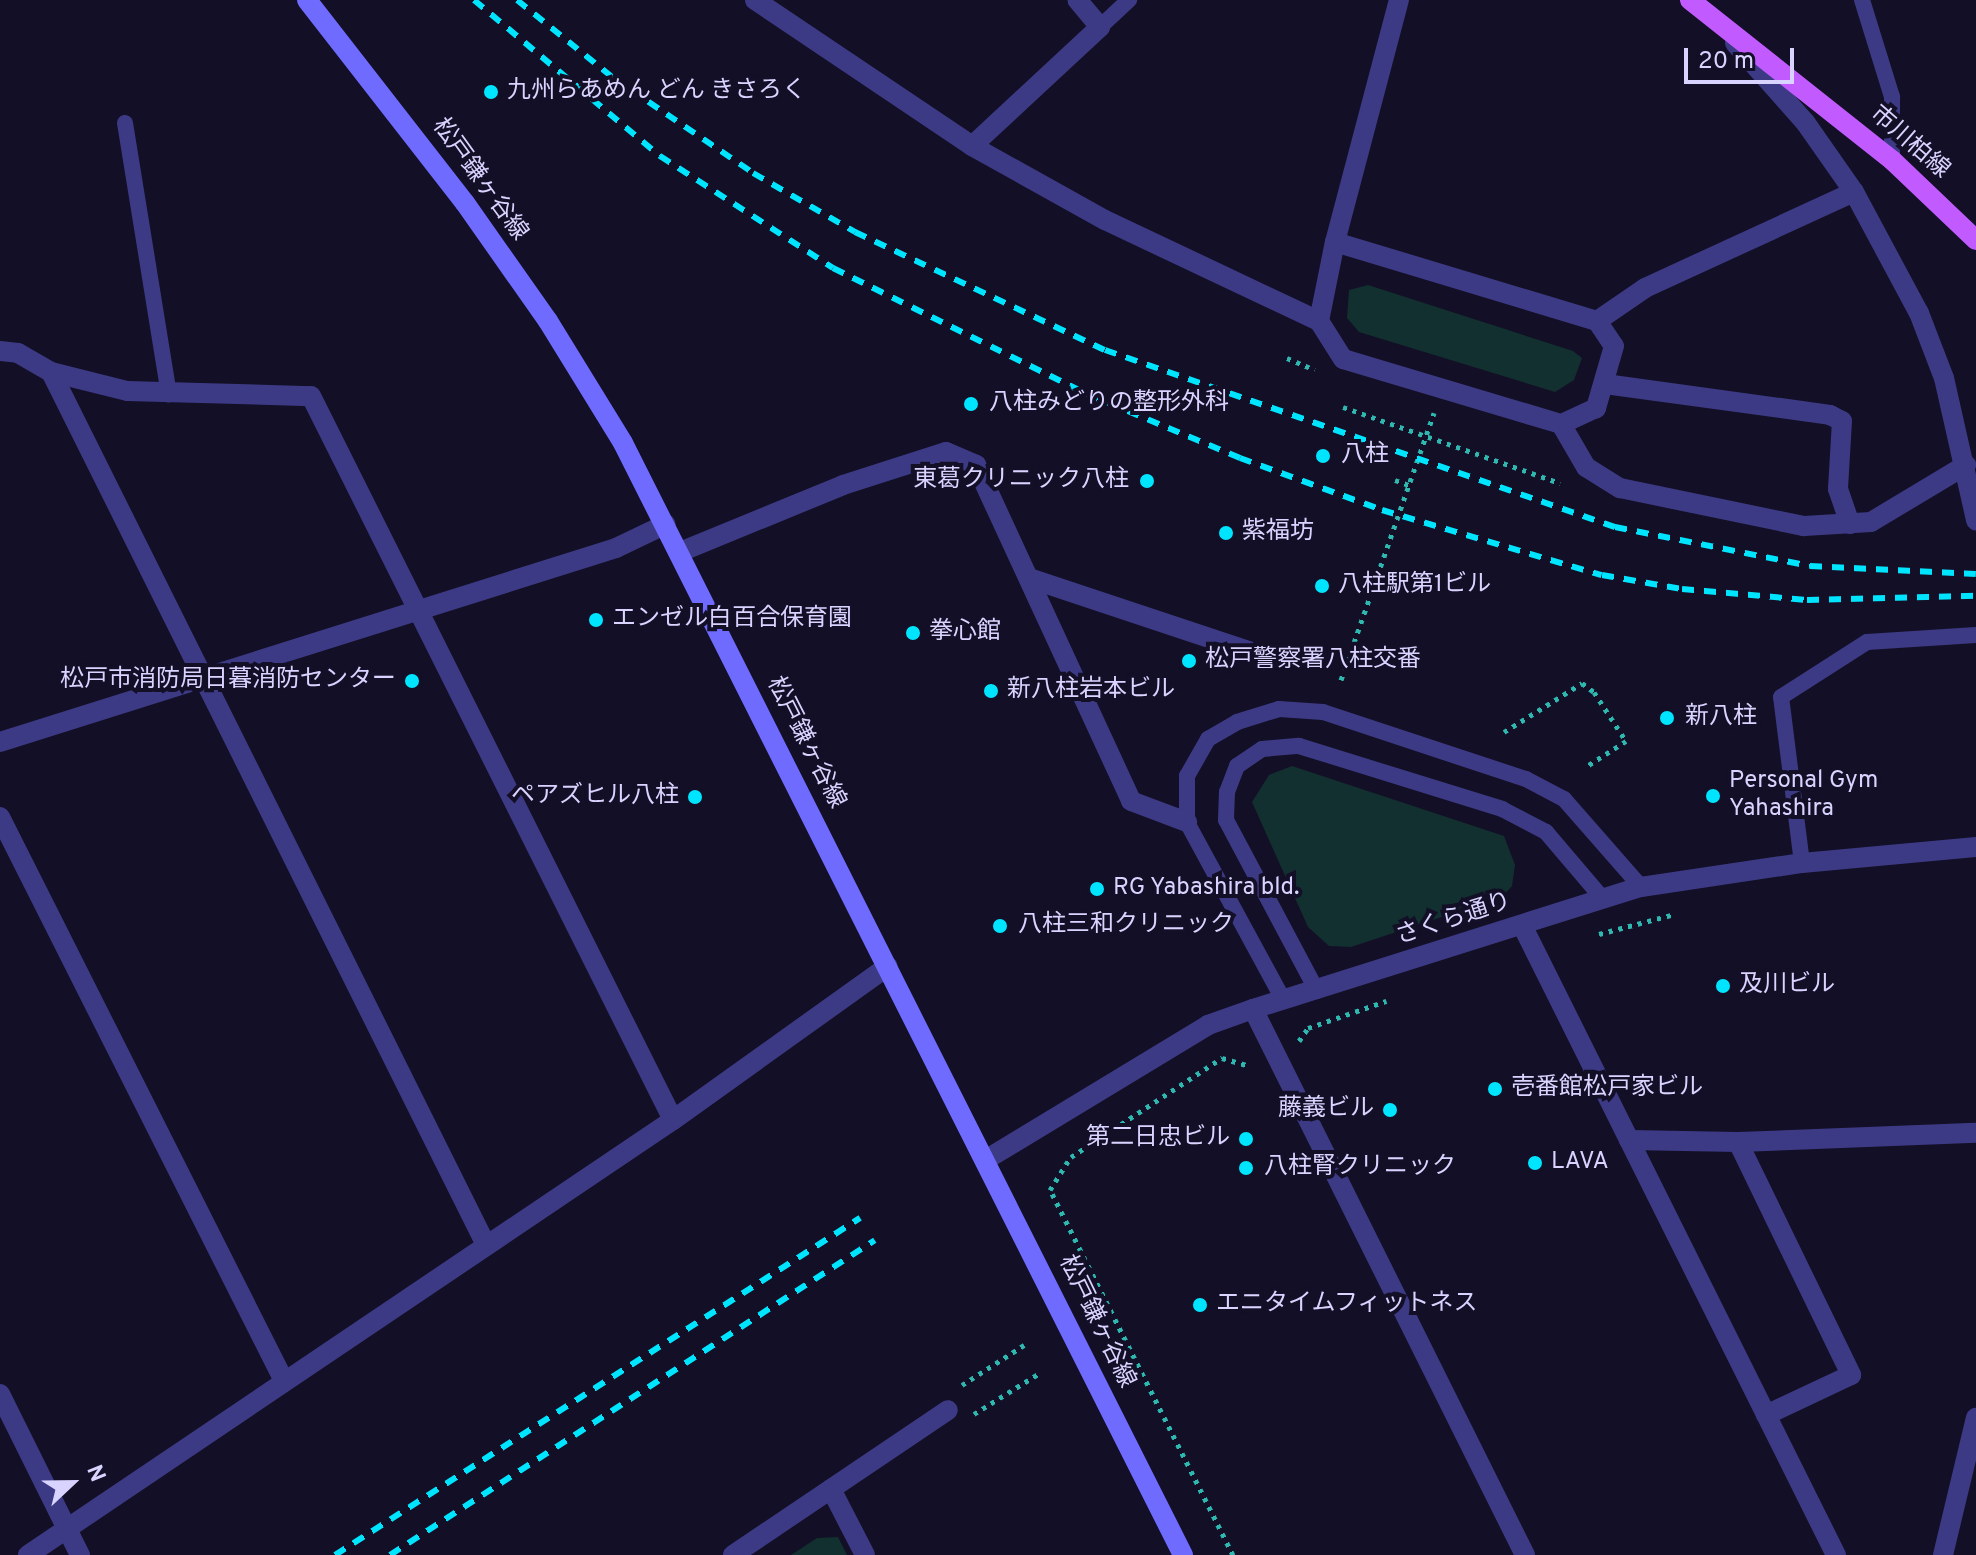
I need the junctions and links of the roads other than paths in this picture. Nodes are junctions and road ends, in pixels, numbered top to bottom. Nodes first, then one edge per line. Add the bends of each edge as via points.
1 (307, 0) edge
2 (755, 0) edge
3 (1077, 0) edge
4 (1129, 0) edge
5 (1399, 0) edge
6 (1690, 0) edge
7 (1862, 0) edge
8 (1715, 19) junction
9 (1100, 27) junction
10 (125, 123) dead end
11 (972, 146) junction
12 (1892, 160) junction
13 (1854, 192) junction
14 (1976, 240) edge
15 (1335, 242) junction
16 (1319, 321) junction
17 (1597, 321) junction
18 (0, 351) edge
19 (51, 372) junction
20 (1605, 384) junction
21 (169, 394) junction
22 (1561, 424) junction
23 (1966, 465) junction
24 (1976, 520) edge
25 (666, 524) junction
26 (1850, 524) junction
27 (680, 552) junction
28 (1029, 578) junction
29 (416, 609) junction
30 (1976, 635) edge
31 (1270, 658) dead end
32 (202, 677) junction
33 (0, 742) edge
34 (0, 817) edge
35 (1187, 822) junction
36 (1976, 847) edge
37 (1802, 863) junction
38 (1641, 887) junction
39 (1603, 899) junction
40 (1522, 925) junction
41 (888, 966) junction
42 (1317, 991) junction
43 (1284, 1001) junction
44 (1253, 1009) junction
45 (673, 1120) junction
46 (1976, 1133) edge
47 (1629, 1140) junction
48 (1738, 1142) junction
49 (987, 1159) junction
50 (485, 1243) junction
51 (284, 1381) junction
52 (0, 1394) edge
53 (948, 1410) road end
54 (1766, 1415) junction
55 (1976, 1418) edge
56 (831, 1489) junction
57 (67, 1529) junction
58 (28, 1555) edge
59 (80, 1555) edge
60 (733, 1555) edge
61 (865, 1555) edge
62 (1183, 1555) edge
63 (1525, 1555) edge
64 (1836, 1555) edge
65 (1943, 1555) edge

1 - 25 main road, 松戸鎌ヶ谷線 via 433,159 548,321
2 - 11 street
3 - 9 street
4 - 9 lane
5 - 15 street
6 - 8 main road, 市川柏線
7 - 12 lane via 1892,97
8 - 12 main road, 市川柏線
8 - 13 street via 1805,122
9 - 11 street
10 - 21 lane
11 - 16 street via 1105,220
12 - 14 main road, 市川柏線
13 - 17 street via 1645,288
13 - 23 street via 1919,313 1944,378
15 - 16 street
15 - 17 street
16 - 22 street via 1343,359
17 - 20 street via 1614,346
18 - 19 street via 18,353
19 - 21 street via 127,391
19 - 32 street
20 - 22 street via 1596,408
20 - 26 street via 1830,415 1842,421 1838,489
21 - 29 street via 311,396
22 - 26 street via 1586,467 1620,488 1804,526
23 - 24 street
23 - 26 street via 1899,508 1871,522
25 - 27 main road, 松戸鎌ヶ谷線
25 - 29 street via 616,548
27 - 28 street via 843,485 946,452 976,465
27 - 41 main road, 松戸鎌ヶ谷線
28 - 31 street
28 - 35 street via 1131,801
29 - 32 street
29 - 45 street
30 - 37 lane via 1867,642 1781,697
32 - 33 street
32 - 50 street
34 - 51 street
35 - 38 lane via 1187,776 1208,739 1237,722 1279,709 1323,712 1526,779 1564,799
35 - 43 lane
36 - 37 street, さくら通り
37 - 38 street, さくら通り
38 - 39 street, さくら通り
39 - 40 street, さくら通り
39 - 42 lane via 1546,832 1502,809 1299,746 1262,749 1237,766 1227,792 1226,820
40 - 42 street, さくら通り
40 - 47 street
41 - 45 street
41 - 49 main road, 松戸鎌ヶ谷線
42 - 43 street, さくら通り
43 - 44 street, さくら通り
44 - 49 street, さくら通り via 1208,1025
44 - 63 street
45 - 50 street
46 - 48 street
47 - 48 street
47 - 54 street
48 - 54 street via 1851,1375
49 - 62 main road, 松戸鎌ヶ谷線
50 - 51 street
51 - 57 street
52 - 57 street
53 - 56 street
54 - 64 street
55 - 65 street
56 - 60 street
56 - 61 street
57 - 58 street
57 - 59 street

